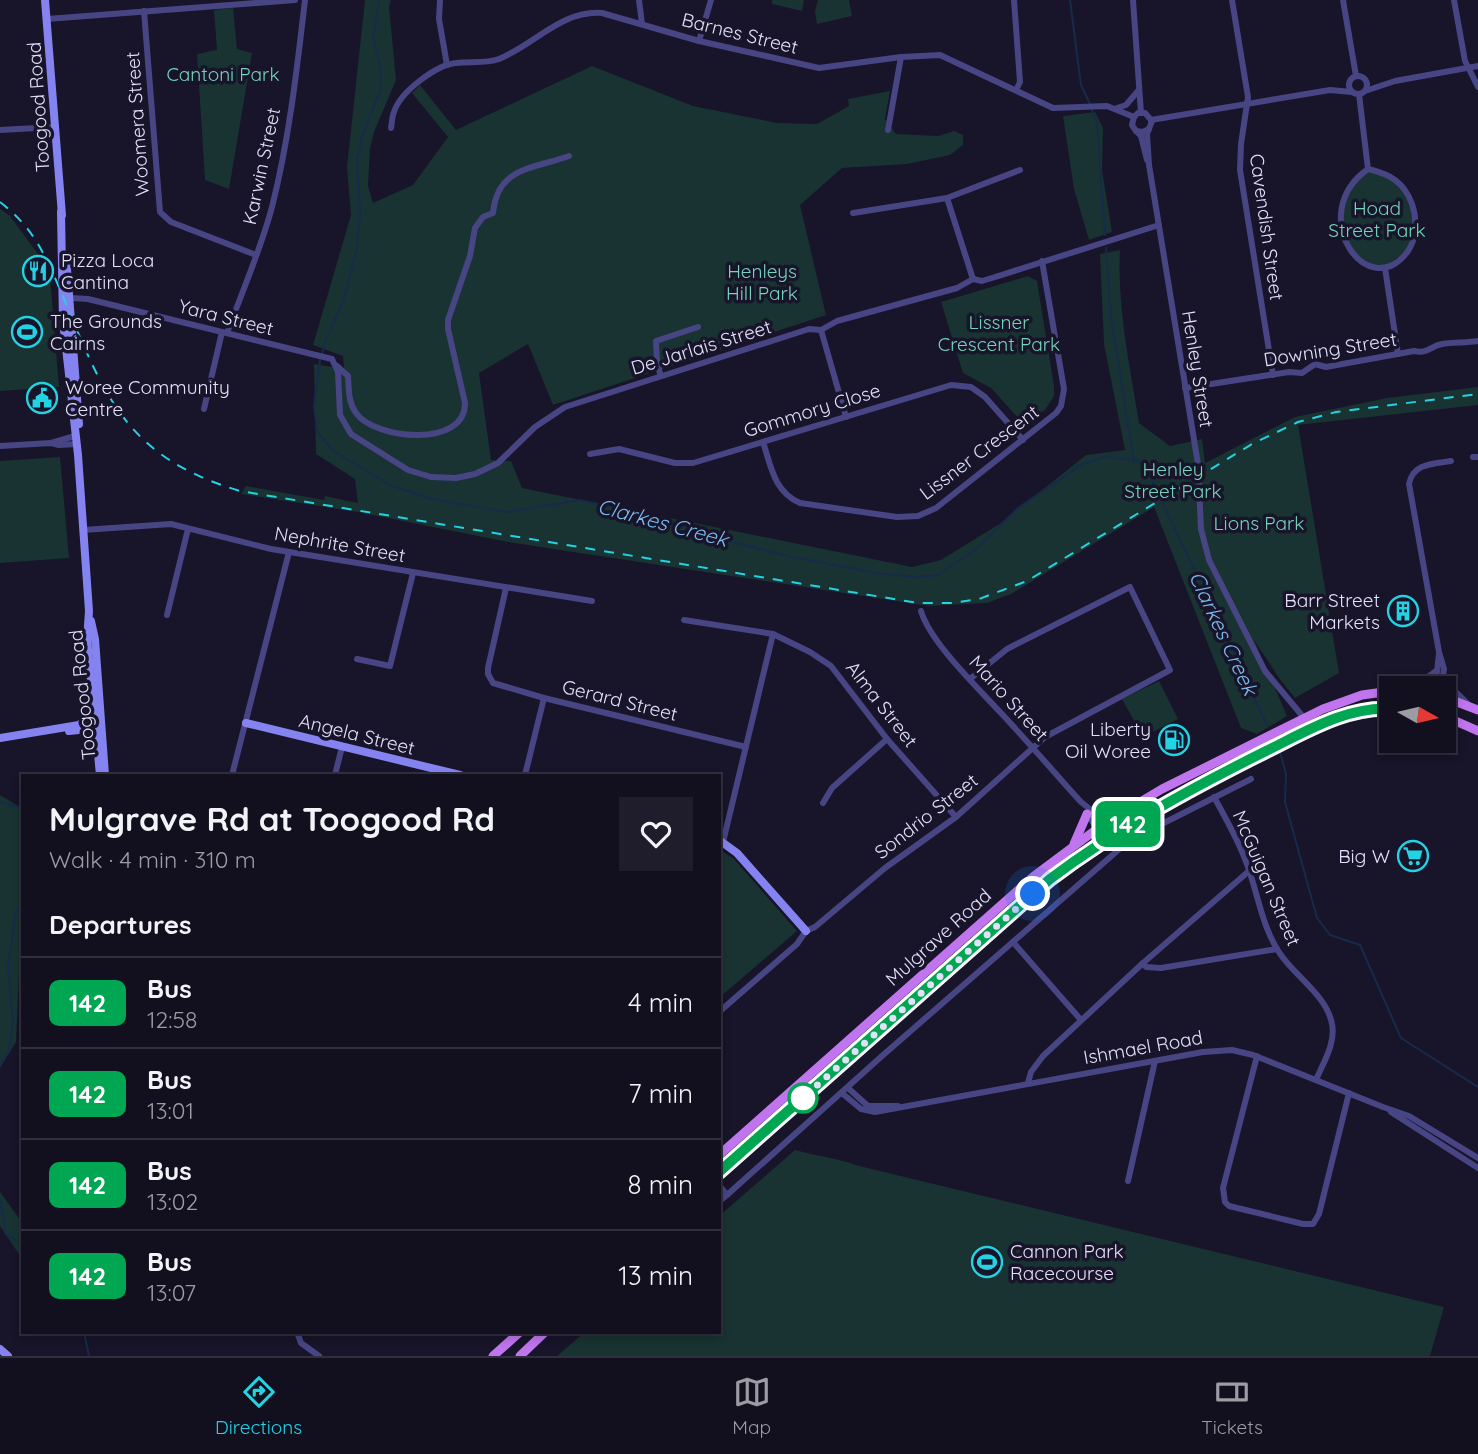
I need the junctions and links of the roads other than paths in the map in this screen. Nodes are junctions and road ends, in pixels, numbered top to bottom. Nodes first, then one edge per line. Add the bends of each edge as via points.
1 (46, 0) edge
2 (295, 0) edge
3 (305, 0) edge
4 (440, 0) edge
5 (639, 0) edge
6 (711, 0) edge
7 (1014, 0) edge
8 (1133, 0) edge
9 (1232, 0) edge
10 (1343, 0) edge
11 (1454, 0) edge
12 (211, 3) edge
13 (144, 11) junction
14 (47, 19) junction
15 (642, 24) junction
16 (699, 41) junction
17 (901, 57) junction
18 (447, 65) junction
19 (1478, 66) edge
20 (1468, 68) junction
21 (1356, 76) junction
22 (1364, 79) junction
23 (1395, 81) junction
24 (1349, 82) junction
25 (1478, 87) edge
26 (1016, 90) junction
27 (1139, 90) junction
28 (1330, 90) junction
29 (1359, 92) junction
30 (1247, 104) junction
31 (1116, 108) junction
32 (1137, 115) junction
33 (1151, 120) junction
34 (55, 127) junction
35 (391, 128) dead end
36 (1149, 129) junction
37 (0, 130) edge
38 (888, 130) dead end
39 (1136, 131) junction
40 (569, 156) dead end
41 (1149, 165) junction
42 (1368, 169) junction
43 (1020, 170) dead end
44 (947, 198) junction
45 (853, 213) dead end
46 (1159, 225) junction
47 (256, 255) junction
48 (1042, 261) junction
49 (1385, 268) junction
50 (972, 279) junction
51 (67, 298) junction
52 (698, 327) dead end
53 (821, 330) junction
54 (225, 332) junction
55 (1478, 341) edge
56 (1398, 354) junction
57 (337, 366) junction
58 (1273, 375) junction
59 (662, 376) junction
60 (1185, 388) junction
61 (204, 409) dead end
62 (846, 417) junction
63 (77, 440) junction
64 (1023, 440) junction
65 (763, 442) junction
66 (0, 446) edge
67 (590, 454) dead end
68 (1451, 461) dead end
69 (188, 529) junction
70 (83, 530) junction
71 (289, 552) junction
72 (413, 572) junction
73 (506, 588) junction
74 (592, 601) dead end
75 (89, 611) junction
76 (921, 611) dead end
77 (167, 615) dead end
78 (684, 620) dead end
79 (773, 634) junction
80 (357, 659) dead end
81 (1440, 672) junction
82 (1432, 676) edge
83 (1438, 676) edge
84 (1440, 676) edge
85 (970, 678) junction
86 (91, 693) junction
87 (1379, 693) edge
88 (544, 698) junction
89 (1456, 701) edge
90 (1474, 708) edge
91 (1379, 709) edge
92 (1304, 718) junction
93 (1456, 721) edge
94 (246, 723) junction
95 (97, 728) junction
96 (75, 731) junction
97 (1478, 731) edge
98 (0, 738) edge
99 (887, 739) junction
100 (342, 747) junction
101 (746, 747) junction
102 (1032, 747) junction
103 (438, 773) edge
104 (100, 774) edge
105 (100, 774) edge
106 (233, 774) edge
107 (335, 774) edge
108 (525, 774) edge
109 (1251, 779) dead end
110 (1214, 797) junction
111 (1081, 802) junction
112 (823, 803) dead end
113 (1087, 814) junction
114 (956, 817) junction
115 (1101, 826) junction
116 (1109, 836) junction
117 (721, 841) edge
118 (1073, 846) junction
119 (1249, 870) junction
120 (806, 932) junction
121 (1013, 942) junction
122 (1277, 949) junction
123 (1143, 963) junction
124 (721, 1010) edge
125 (1081, 1020) junction
126 (1257, 1056) junction
127 (1155, 1061) junction
128 (1317, 1080) junction
129 (1028, 1083) junction
130 (848, 1088) junction
131 (1349, 1093) junction
132 (843, 1094) junction
133 (900, 1106) junction
134 (1383, 1107) junction
135 (721, 1153) edge
136 (1478, 1158) edge
137 (1478, 1168) edge
138 (721, 1170) edge
139 (1128, 1181) dead end
140 (721, 1188) edge
141 (727, 1195) junction
142 (721, 1199) edge
143 (298, 1334) edge
144 (518, 1334) edge
145 (543, 1334) edge
146 (0, 1349) edge
147 (8, 1356) edge
148 (319, 1356) edge
149 (493, 1356) edge
150 (520, 1356) edge

1 - 14 street, Toogood Road
2 - 12 street
3 - 47 street, Karwin Street via 277,185
4 - 18 street
5 - 15 street
6 - 16 street
7 - 26 street via 1020,82
8 - 27 street
9 - 30 street, Cavendish Street
10 - 21 street
11 - 20 street
12 - 13 street
13 - 14 street
13 - 47 street, Woomera Street via 160,212 171,222
14 - 34 street, Toogood Road
15 - 16 street, Barnes Street
15 - 18 street, Barnes Street via 602,13 577,14 498,59
16 - 17 street, Barnes Street via 819,68
17 - 26 street, Barnes Street via 940,55
17 - 38 street
18 - 35 street, Barnes Street via 408,91 394,109
19 - 20 street
20 - 23 street
20 - 25 street
21 - 22 street
21 - 24 street
22 - 23 street
22 - 29 street
23 - 29 street
24 - 28 street
24 - 29 street via 1349,88
26 - 31 street, Barnes Street via 1053,108
27 - 31 street via 1126,105
27 - 32 street
28 - 29 street
28 - 30 street
29 - 42 street
30 - 33 street
30 - 58 street, Cavendish Street via 1240,170
31 - 32 street, Barnes Street
32 - 33 street via 1147,114
32 - 39 street via 1132,123
33 - 36 street
34 - 37 street
34 - 51 street, Toogood Road
36 - 39 street
36 - 41 street, Henley Street
39 - 41 street, Henley Street
40 - 57 street via 502,183 493,213 475,228 448,320 465,403 456,423 421,436 371,425 354,410 348,376
41 - 46 street, Henley Street
42 - 49 street via 1346,192 1341,230 1353,255 1369,266
42 - 49 street via 1402,183 1413,208 1412,245 1404,257
43 - 44 street
44 - 45 street
44 - 50 street
46 - 48 street, De Jarlais Street
46 - 60 street, Henley Street
47 - 54 street, Karwin Street
48 - 50 street, De Jarlais Street via 982,281
48 - 64 street, Lissner Crescent via 1064,389 1056,413
49 - 56 street
50 - 53 street, De Jarlais Street via 957,288 836,321
51 - 54 street, Yara Street
51 - 63 street, Toogood Road via 64,334
52 - 59 street via 656,341
53 - 59 street, De Jarlais Street via 809,329
53 - 62 street
54 - 57 street, Yara Street via 331,358
54 - 61 street, Karwin Street
55 - 56 street, Downing Street
56 - 58 street, Downing Street via 1326,367 1315,364 1302,373
57 - 59 street, De Jarlais Street via 338,406 348,430 399,466 445,478 488,469 565,407
58 - 60 street, Downing Street
60 - 92 street, Henley Street via 1199,476 1201,529 1209,560 1265,671
62 - 64 street, Gommory Close via 951,385 971,387
62 - 65 street, Gommory Close
63 - 66 street via 59,445
63 - 70 street, Toogood Road
64 - 65 street, Lissner Crescent via 936,508 908,518 791,499 778,486
65 - 67 street, Gommory Close via 693,463 619,449
68 - 81 street via 1420,467 1412,474 1410,491
69 - 70 street, Nephrite Street via 158,524
69 - 71 street, Nephrite Street
69 - 77 street
70 - 75 street, Toogood Road
71 - 72 street, Nephrite Street
71 - 94 street
72 - 73 street, Nephrite Street
72 - 80 street via 390,666
73 - 74 street, Nephrite Street
73 - 88 street, Gerard Street via 488,668 490,679
75 - 86 street, Toogood Road
75 - 95 street, Toogood Road via 95,639
76 - 85 street, Mario Street via 924,622
78 - 79 street, Alma Street
79 - 99 street, Alma Street via 831,666
79 - 101 street
81 - 82 street
81 - 83 street
81 - 84 street
81 - 90 street
85 - 102 street, Mario Street
85 - 102 street, Sondrio Street via 1007,649 1130,587 1170,670 1062,726
86 - 95 street, Toogood Road
86 - 98 street via 88,715 79,724
87 - 92 main road, Mulgrave Road via 1348,699
88 - 101 street, Gerard Street
88 - 108 street
89 - 90 main road
91 - 116 main road, Mulgrave Road via 1324,723 1185,791
92 - 115 main road, Mulgrave Road via 1162,789
93 - 97 main road
94 - 100 street, Angela Street
94 - 106 street
95 - 96 street
95 - 104 street, Toogood Road
96 - 98 street
96 - 105 street via 91,741
99 - 112 street via 832,788
99 - 114 street, Alma Street
100 - 103 street, Angela Street
100 - 107 street
101 - 117 street
102 - 111 street, Mario Street
102 - 114 street, Sondrio Street
109 - 110 street
110 - 119 street, McGuigan Street
110 - 121 street via 1124,845
111 - 113 street, Mario Street
111 - 115 street, Mario Street
113 - 115 street, Mario Street
113 - 118 main road
114 - 120 street, Sondrio Street
115 - 116 street, Mario Street
115 - 118 main road, Mulgrave Road
116 - 138 main road, Mulgrave Road via 1050,879
117 - 120 street via 737,853
118 - 135 main road, Mulgrave Road via 1008,898
119 - 122 street, McGuigan Street
119 - 123 street
120 - 124 street, Sondrio Street
121 - 125 street
121 - 130 street
122 - 123 street via 1161,968
122 - 128 street, McGuigan Street via 1330,1017 1332,1044
123 - 125 street
125 - 129 street via 1038,1061
126 - 127 street, Ishmael Road via 1220,1050
126 - 128 street, Ishmael Road
126 - 131 street via 1223,1188 1230,1206 1313,1224
127 - 129 street, Ishmael Road
127 - 139 street
128 - 131 street, Ishmael Road
129 - 133 street, Ishmael Road
130 - 132 street
130 - 133 street, Ishmael Road via 869,1106
131 - 134 street, Ishmael Road
132 - 133 street, Ishmael Road via 869,1112
132 - 141 street
134 - 136 street, Ishmael Road via 1409,1116
134 - 137 street, Ishmael Road
140 - 141 street
141 - 142 street
143 - 148 street via 301,1343
144 - 149 main road
145 - 150 main road
146 - 147 street

